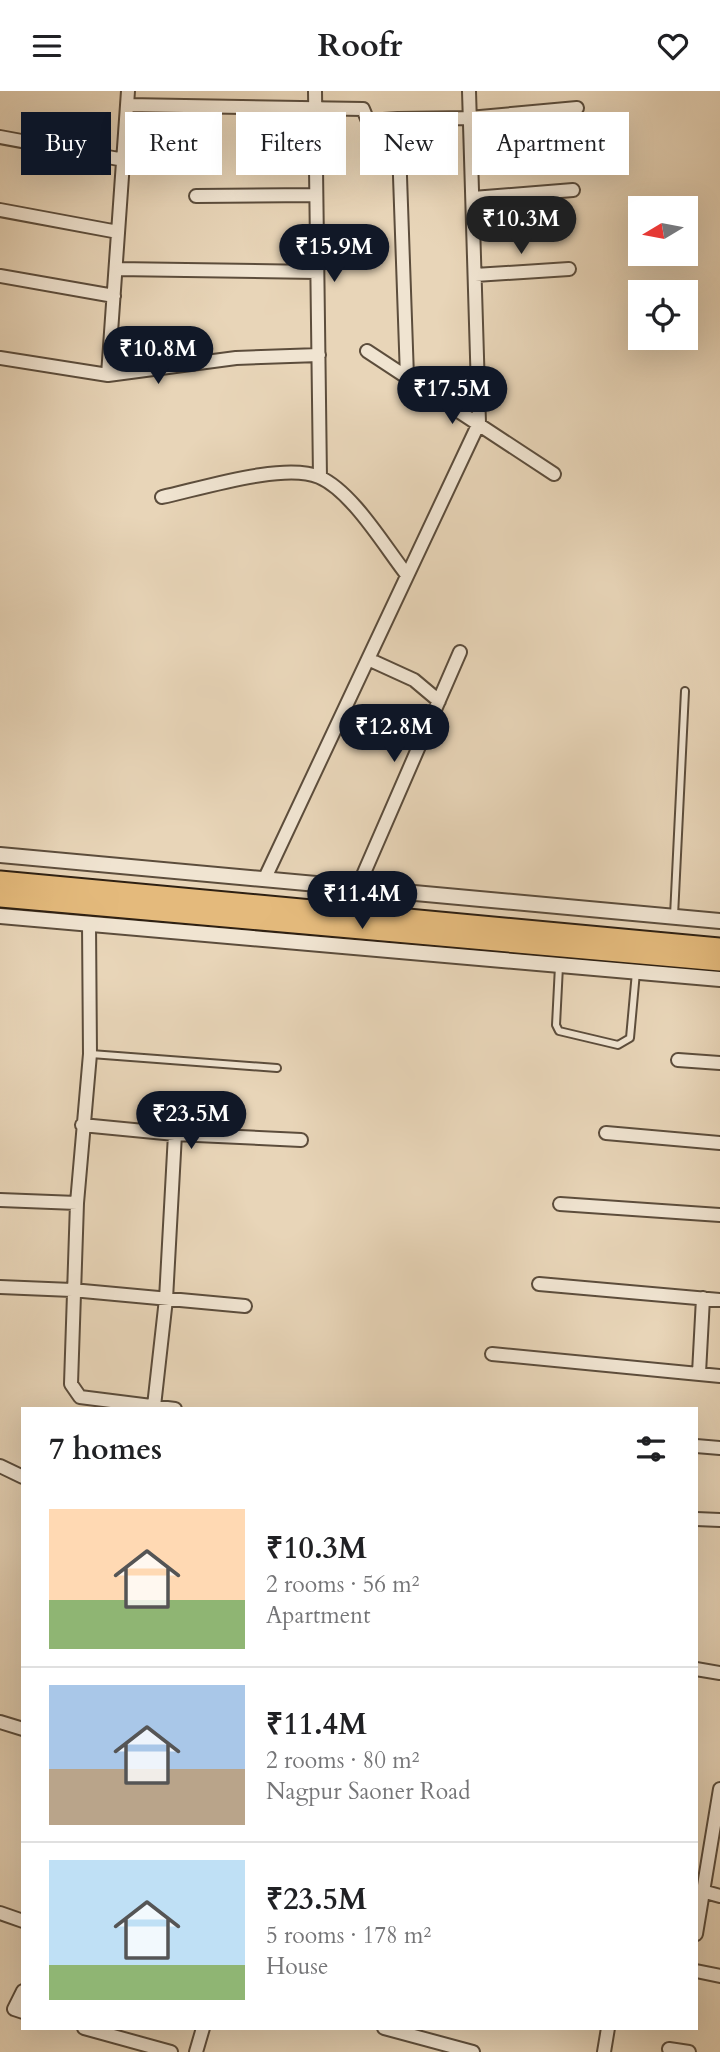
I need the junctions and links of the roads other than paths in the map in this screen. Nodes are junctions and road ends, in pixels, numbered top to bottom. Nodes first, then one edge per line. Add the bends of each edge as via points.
1 (315, 91) edge
2 (469, 91) edge
3 (128, 98) edge
4 (316, 108) junction
5 (577, 109) dead end
6 (364, 112) edge
7 (458, 118) edge
8 (469, 118) junction
9 (0, 137) edge
10 (124, 160) junction
11 (400, 175) edge
12 (573, 190) dead end
13 (316, 195) junction
14 (196, 196) dead end
15 (473, 198) junction
16 (0, 210) edge
17 (118, 232) junction
18 (116, 269) junction
19 (569, 269) dead end
20 (317, 272) junction
21 (475, 275) junction
22 (0, 276) edge
23 (114, 296) junction
24 (367, 351) dead end
25 (319, 355) junction
26 (0, 358) edge
27 (108, 375) junction
28 (407, 377) junction
29 (479, 423) junction
30 (554, 474) dead end
31 (320, 477) junction
32 (162, 497) dead end
33 (407, 575) junction
34 (460, 652) dead end
35 (368, 659) junction
36 (685, 691) dead end
37 (439, 701) junction
38 (0, 855) edge
39 (265, 878) junction
40 (0, 881) edge
41 (357, 889) junction
42 (0, 897) edge
43 (0, 916) edge
44 (674, 917) junction
45 (720, 921) edge
46 (89, 924) junction
47 (720, 948) edge
48 (720, 961) edge
49 (559, 966) junction
50 (636, 972) junction
51 (720, 979) edge
52 (90, 1054) junction
53 (678, 1060) dead end
54 (720, 1063) edge
55 (278, 1067) dead end
56 (82, 1125) junction
57 (175, 1133) junction
58 (606, 1133) dead end
59 (302, 1140) dead end
60 (720, 1143) edge
61 (0, 1200) edge
62 (77, 1203) junction
63 (560, 1203) dead end
64 (720, 1215) edge
65 (539, 1284) dead end
66 (0, 1287) edge
67 (72, 1290) junction
68 (703, 1298) junction
69 (166, 1299) junction
70 (720, 1300) edge
71 (245, 1306) dead end
72 (492, 1354) dead end
73 (699, 1373) junction
74 (720, 1376) edge
75 (154, 1406) junction
76 (161, 1407) edge
77 (698, 1446) edge
78 (720, 1448) edge
79 (0, 1466) edge
80 (21, 1476) edge
81 (698, 1519) edge
82 (720, 1520) edge
83 (698, 1669) edge
84 (720, 1673) edge
85 (0, 1722) edge
86 (21, 1728) edge
87 (720, 1789) edge
88 (715, 1842) edge
89 (702, 1891) junction
90 (720, 1896) edge
91 (0, 1913) edge
92 (21, 1920) edge
93 (698, 1920) edge
94 (698, 1971) edge
95 (720, 1976) edge
96 (21, 1995) edge
97 (21, 2011) edge
98 (91, 2030) edge
99 (202, 2030) edge
100 (391, 2030) edge
101 (608, 2030) edge
102 (669, 2049) dead end
103 (171, 2052) edge
104 (197, 2052) edge
105 (473, 2052) edge
106 (604, 2052) edge
107 (689, 2052) edge

1 - 4 street
2 - 8 street
3 - 4 street
3 - 10 street
4 - 6 street
4 - 13 street
5 - 8 street
7 - 8 street
8 - 15 street
9 - 10 street
10 - 17 street
11 - 28 street
12 - 15 street
13 - 14 street
13 - 20 street
15 - 21 street
16 - 17 street
17 - 18 street
18 - 20 street
18 - 23 street
19 - 21 street
20 - 25 street
21 - 29 street
22 - 23 street
23 - 27 street
24 - 28 street
25 - 27 street via 236,358
25 - 31 street
26 - 27 street
28 - 29 street
29 - 30 street
29 - 33 street
31 - 32 street via 278,472
31 - 33 street via 352,505
33 - 35 street
34 - 37 street
35 - 37 street via 414,680
35 - 39 street
36 - 44 lane
37 - 41 street
38 - 39 street
39 - 41 street
40 - 47 highway
41 - 44 street
42 - 48 highway
43 - 46 street
44 - 45 street
46 - 49 street
46 - 52 street
49 - 50 street
49 - 50 lane via 559,1031 618,1045 630,1038
50 - 51 street
52 - 55 lane
52 - 56 street
53 - 54 street
56 - 57 street
56 - 62 street
57 - 59 street
57 - 69 street
58 - 60 street
61 - 62 street
62 - 67 street
63 - 64 street
65 - 68 street
66 - 67 street
67 - 69 street
67 - 75 street via 71,1384 80,1397
68 - 70 street
68 - 73 street
69 - 71 street
69 - 75 street
72 - 73 street
73 - 74 street
75 - 76 street
77 - 78 street
79 - 80 street
81 - 82 street
83 - 84 street
85 - 86 street
87 - 88 street
88 - 89 street
89 - 90 street
89 - 93 street
91 - 92 street
94 - 95 street
96 - 97 street via 13,2009
98 - 103 street
99 - 104 street
100 - 105 street
101 - 106 street
102 - 107 street

